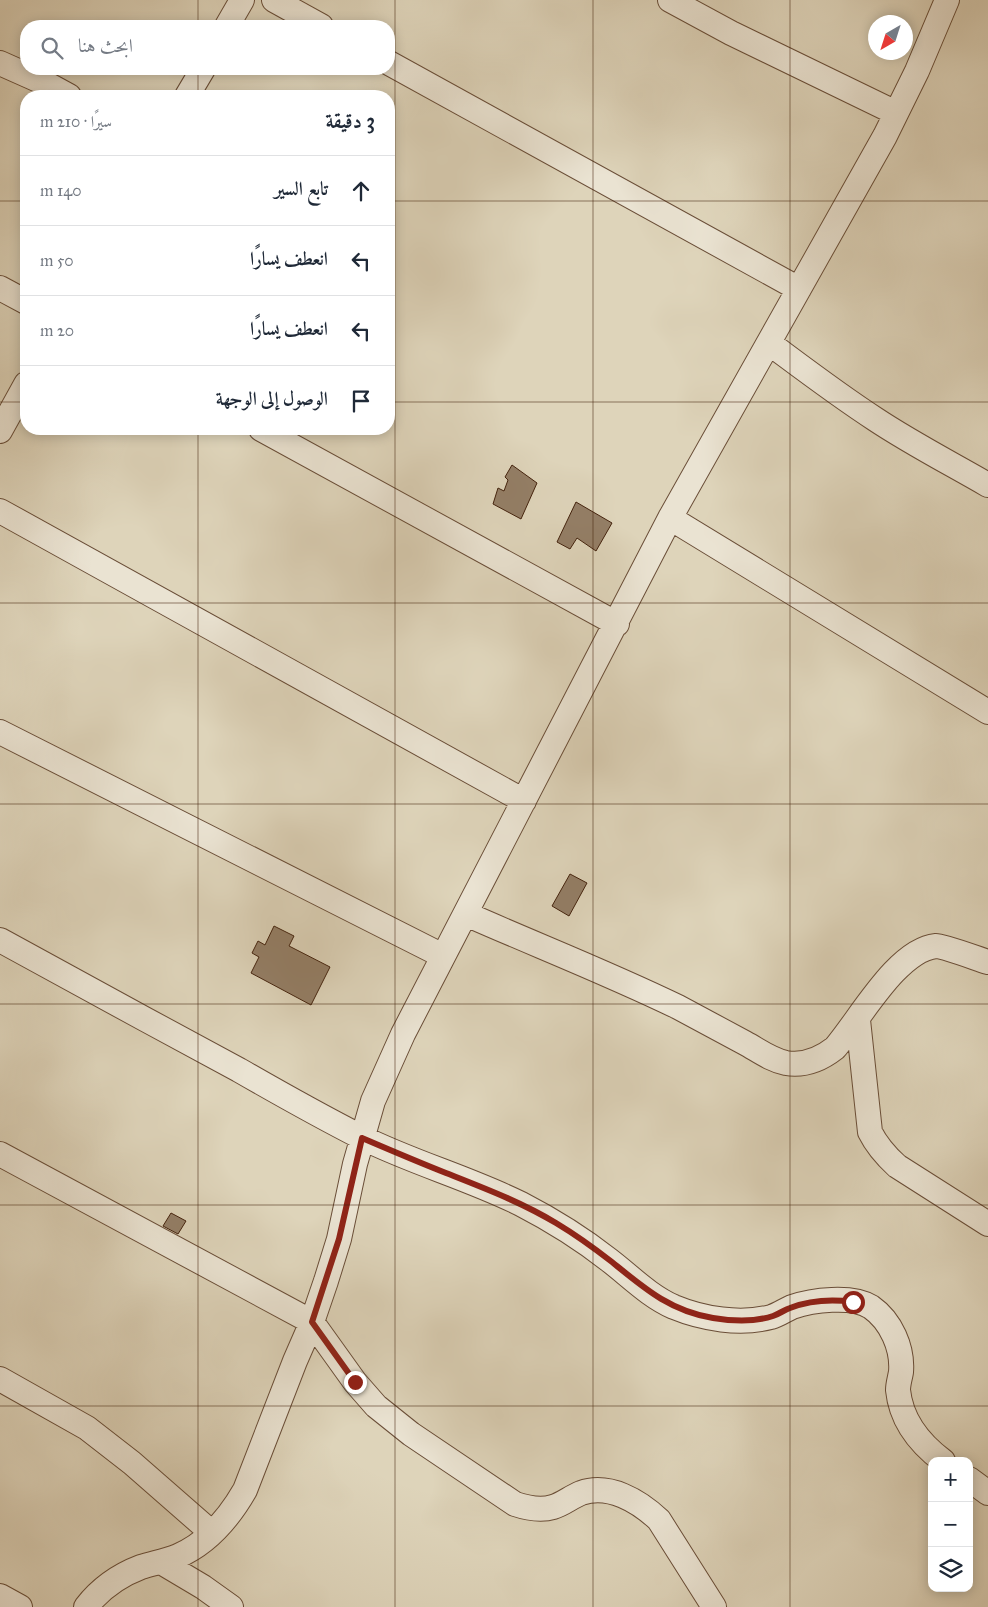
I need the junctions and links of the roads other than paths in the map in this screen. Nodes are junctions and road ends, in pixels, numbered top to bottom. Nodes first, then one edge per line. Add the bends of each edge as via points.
1 (242, 0) edge
2 (274, 0) edge
3 (670, 0) edge
4 (947, 0) edge
5 (230, 20) edge
6 (310, 20) edge
7 (0, 63) edge
8 (395, 66) edge
9 (20, 72) edge
10 (27, 75) edge
11 (199, 75) edge
12 (58, 90) edge
13 (191, 90) edge
14 (896, 113) junction
15 (0, 288) edge
16 (799, 289) junction
17 (20, 299) edge
18 (769, 343) junction
19 (20, 395) edge
20 (0, 431) edge
21 (272, 435) edge
22 (988, 484) edge
23 (0, 511) edge
24 (670, 518) junction
25 (617, 624) junction
26 (988, 712) edge
27 (0, 732) edge
28 (524, 801) junction
29 (466, 914) junction
30 (0, 940) edge
31 (443, 956) junction
32 (988, 962) edge
33 (858, 1020) junction
34 (362, 1138) junction
35 (0, 1154) edge
36 (988, 1224) edge
37 (312, 1322) junction
38 (0, 1378) edge
39 (938, 1457) edge
40 (973, 1483) edge
41 (988, 1493) edge
42 (212, 1533) junction
43 (161, 1562) junction
44 (0, 1596) edge
45 (20, 1607) edge
46 (86, 1607) edge
47 (231, 1607) edge
48 (714, 1607) edge

1 - 5 street
2 - 6 street
3 - 14 street
4 - 14 street
7 - 9 street
8 - 16 street
10 - 12 street
11 - 13 street
14 - 16 street
15 - 17 street
16 - 18 street
18 - 22 street via 876,419
18 - 24 street
19 - 20 street
21 - 25 street
23 - 28 street
24 - 25 street
24 - 26 street
25 - 28 street
27 - 31 street
28 - 29 street
29 - 31 street
29 - 33 street via 632,985 786,1063 801,1063 826,1055
30 - 34 street
31 - 34 street via 377,1093
32 - 33 street via 938,946 926,949 893,971
33 - 36 street via 870,1132 877,1145 897,1166
34 - 37 street via 339,1239
34 - 39 street via 528,1208 584,1241 654,1296 694,1314 753,1320 820,1300 869,1305 890,1327 897,1341 901,1372 898,1388 906,1419 923,1445
35 - 37 street
37 - 42 street via 245,1490 236,1506
37 - 48 street via 376,1406 411,1434 515,1504 544,1509 582,1493 600,1491 633,1499 659,1520
38 - 42 street via 87,1428
40 - 41 street
42 - 43 street via 197,1545
43 - 46 street via 124,1575 107,1586
43 - 47 street
44 - 45 street

